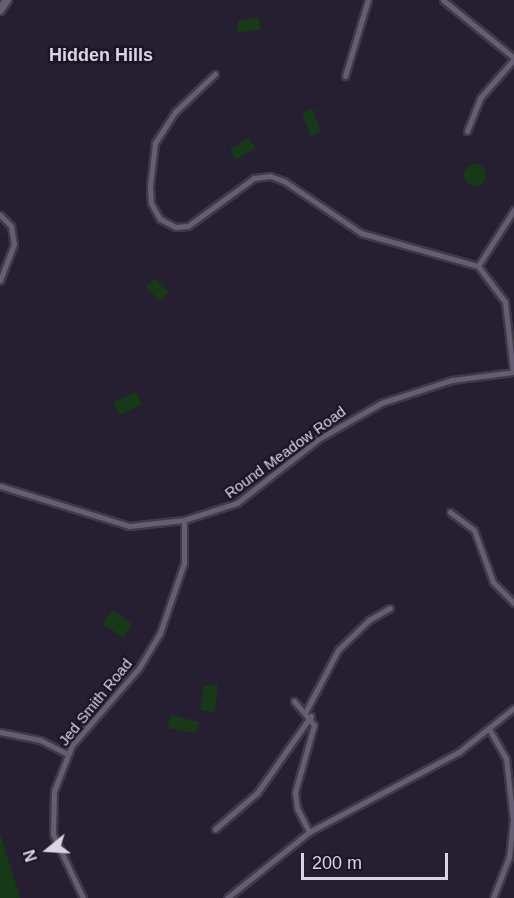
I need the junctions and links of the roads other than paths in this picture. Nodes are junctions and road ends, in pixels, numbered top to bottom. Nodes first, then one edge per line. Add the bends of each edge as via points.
1 (7, 0) edge
2 (368, 0) edge
3 (443, 0) edge
4 (0, 10) edge
5 (514, 59) edge
6 (215, 74) dead end
7 (345, 76) dead end
8 (467, 131) dead end
9 (514, 210) edge
10 (0, 214) edge
11 (478, 266) junction
12 (0, 280) edge
13 (514, 372) edge
14 (0, 486) edge
15 (450, 513) dead end
16 (184, 520) junction
17 (514, 603) edge
18 (390, 608) dead end
19 (294, 701) dead end
20 (514, 708) edge
21 (306, 711) junction
22 (311, 716) junction
23 (489, 729) junction
24 (0, 732) edge
25 (67, 754) junction
26 (215, 829) dead end
27 (309, 832) junction
28 (83, 898) edge
29 (227, 898) edge
30 (493, 898) edge

1 - 4 street
2 - 7 street
3 - 5 street
5 - 8 street via 480,98
6 - 11 street via 175,112 155,143 151,203 166,224 176,227 198,222 241,186 270,176 296,188 360,233
9 - 11 street
10 - 12 street via 11,226 14,244
11 - 13 street via 505,302
13 - 16 street, Round Meadow Road via 452,380 373,406 320,438 237,503
14 - 16 street, Round Meadow Road via 129,526
15 - 17 street via 474,530 493,582
16 - 25 street, Jed Smith Road via 184,563 160,633 139,668
18 - 21 street via 374,615 338,650
19 - 21 street
20 - 23 street
21 - 22 street
22 - 26 street via 257,793
22 - 27 street via 314,734 295,792
23 - 27 street via 459,752
23 - 30 street via 506,758 513,820 509,857
24 - 25 street via 40,740
25 - 28 street, Jed Smith Road via 54,791 51,820 57,850
27 - 29 street

